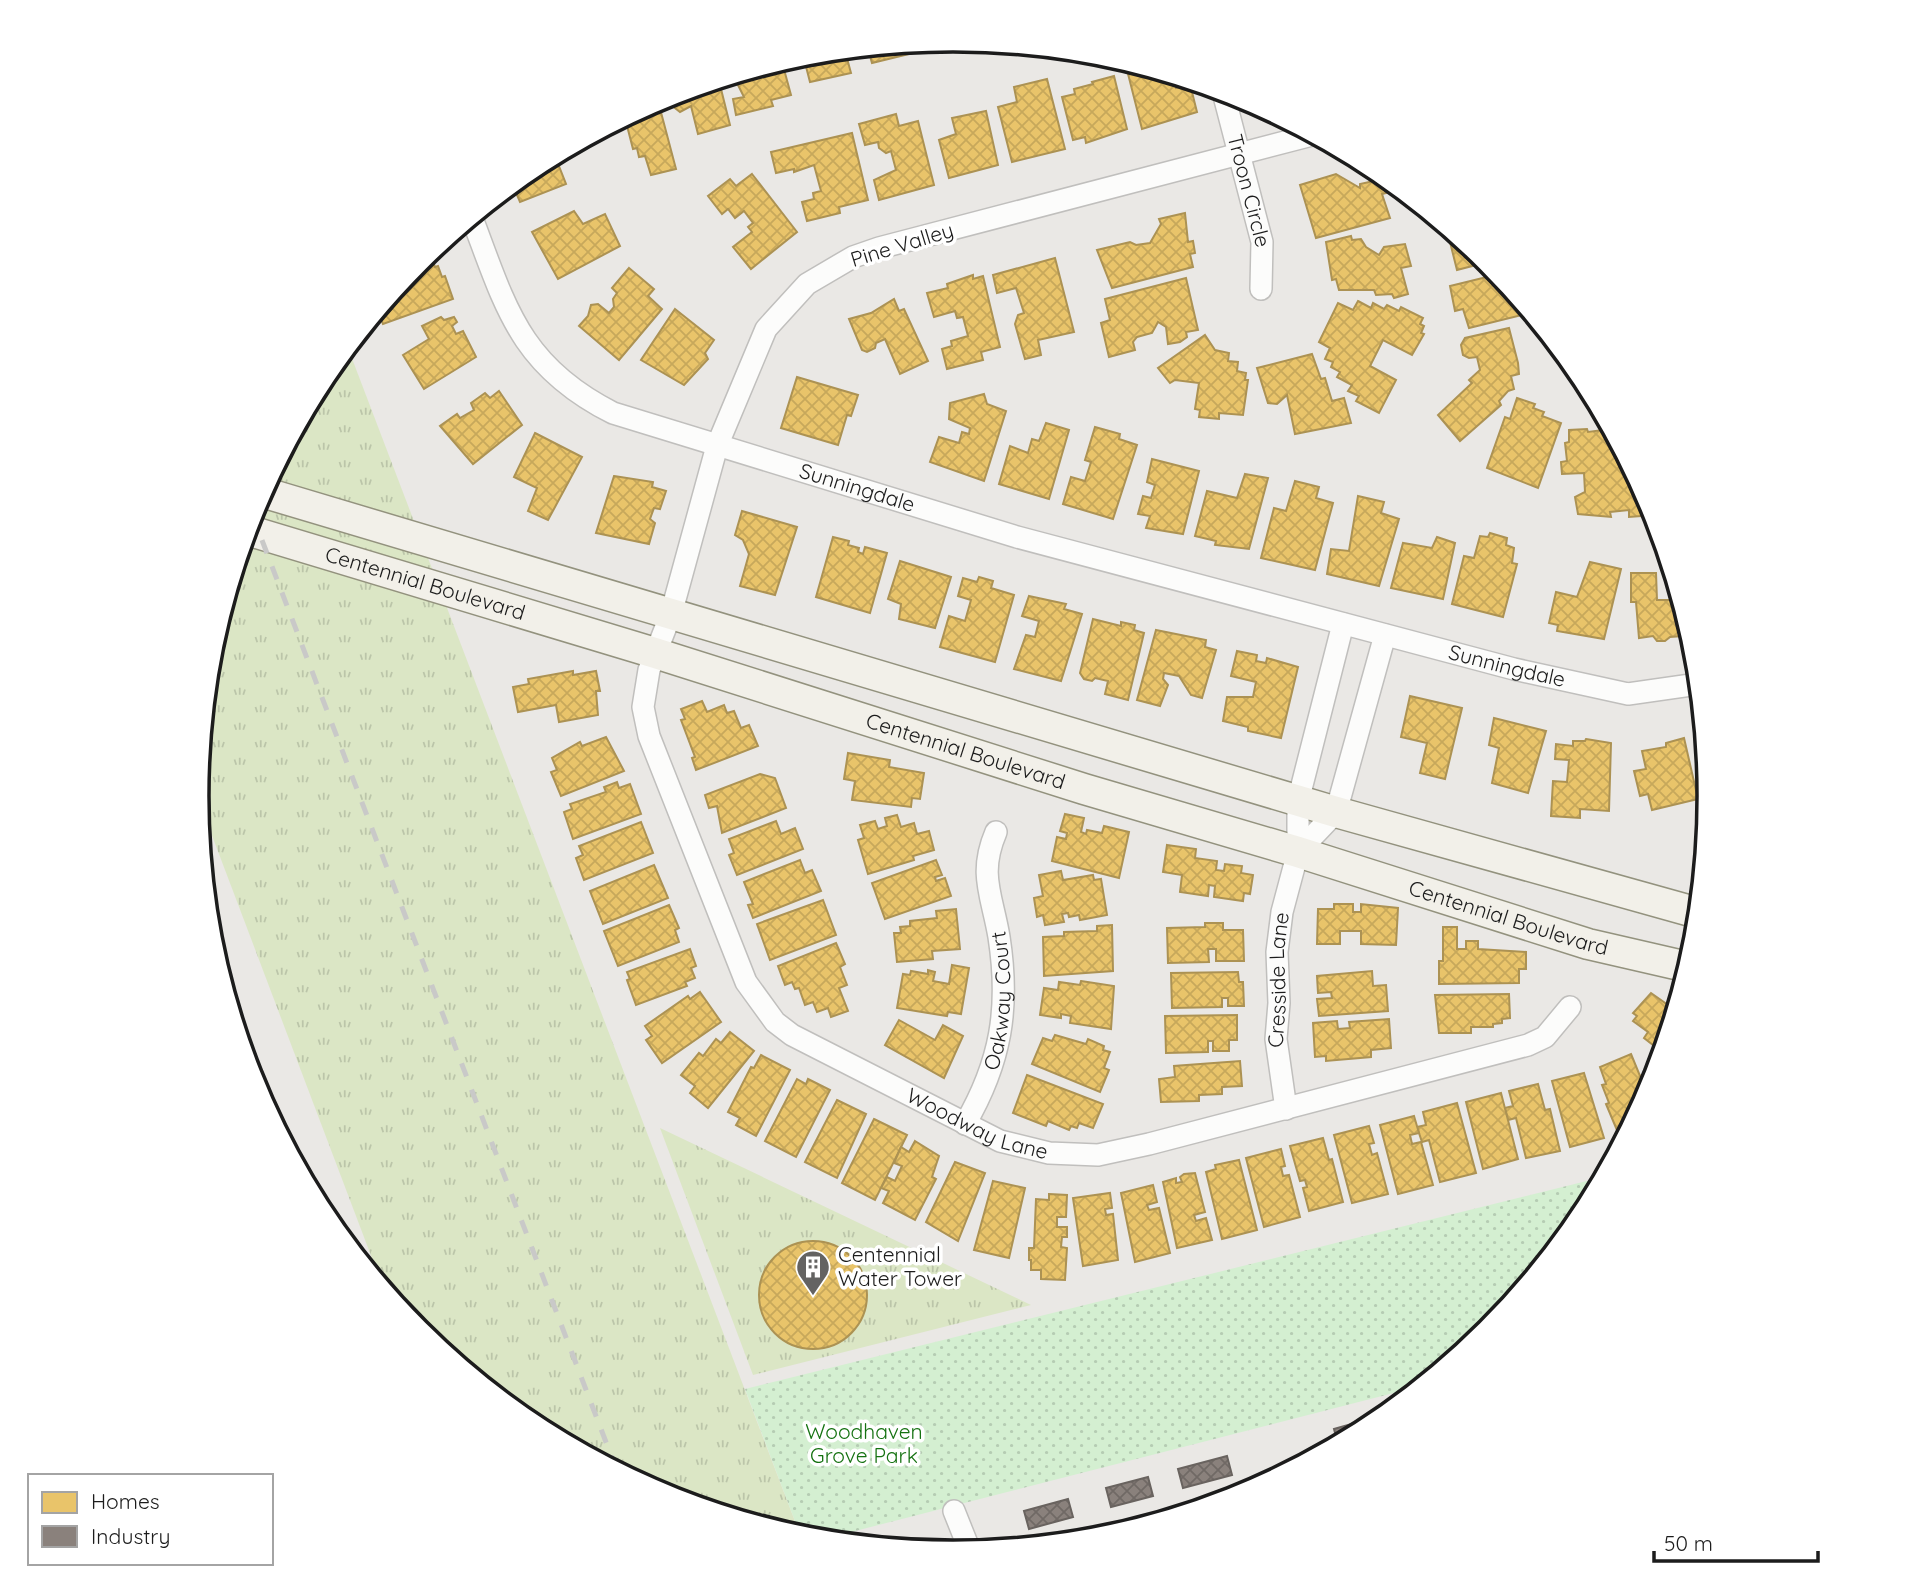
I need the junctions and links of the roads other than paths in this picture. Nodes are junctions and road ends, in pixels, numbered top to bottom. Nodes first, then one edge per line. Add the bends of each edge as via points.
1 (1226, 105) edge
2 (1299, 138) edge
3 (1239, 153) junction
4 (475, 226) edge
5 (1261, 289) dead end
6 (717, 446) junction
7 (273, 495) edge
8 (258, 533) edge
9 (671, 614) junction
10 (1342, 624) junction
11 (1385, 635) junction
12 (655, 653) junction
13 (1689, 685) edge
14 (1298, 801) junction
15 (1336, 812) junction
16 (996, 832) dead end
17 (1298, 852) junction
18 (1688, 911) edge
19 (1678, 965) edge
20 (1570, 1007) dead end
21 (1286, 1109) junction
22 (965, 1124) junction
23 (954, 1511) dead end
24 (965, 1540) edge

1 - 3 street, Troon Circle
2 - 3 street, Pine Valley
3 - 5 street, Troon Circle via 1262,242
3 - 6 street, Pine Valley via 853,257 807,284 766,329
4 - 6 street, Sunningdale via 510,318 539,360 588,401 613,414
6 - 9 street, Pine Valley
6 - 10 street, Sunningdale via 1017,537
7 - 9 main road, Centennial Boulevard
8 - 12 main road, Centennial Boulevard
9 - 12 street, Woodway Lane
9 - 14 main road, Centennial Boulevard
10 - 11 street, Sunningdale
10 - 14 street
11 - 13 street, Sunningdale via 1628,694
11 - 15 street
12 - 17 main road, Centennial Boulevard
12 - 22 street, Woodway Lane via 643,707 649,736 746,982 775,1022 792,1035
14 - 15 main road, Centennial Boulevard
14 - 17 street
15 - 17 street
15 - 18 main road, Centennial Boulevard
16 - 22 street, Oakway Court via 987,854 986,886 999,935 1003,1031 982,1094
17 - 19 main road, Centennial Boulevard via 1588,944
17 - 21 street, Cresside Lane via 1282,912 1278,952 1276,1039
20 - 21 street, Woodway Lane via 1545,1037 1528,1045
21 - 22 street, Woodway Lane via 1098,1155 1049,1153 1000,1141
23 - 24 street

